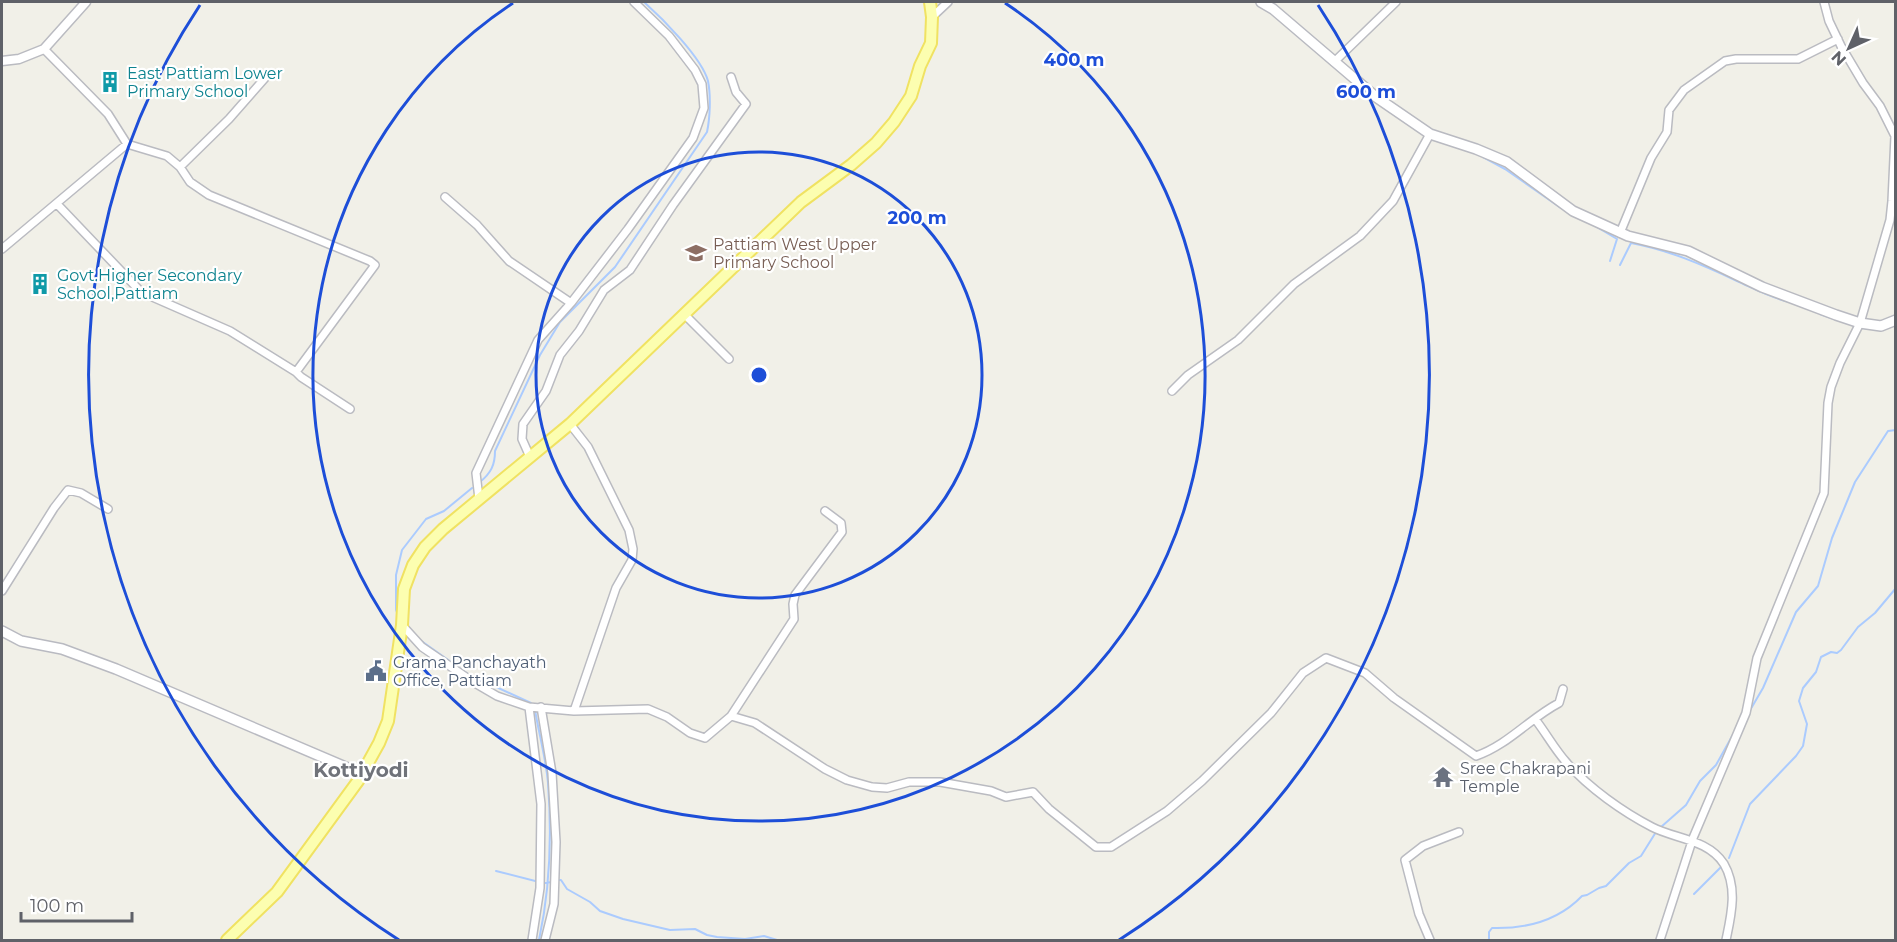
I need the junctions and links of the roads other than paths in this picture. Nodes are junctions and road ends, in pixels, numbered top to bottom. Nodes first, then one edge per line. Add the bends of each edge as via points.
1 (86, 2) edge
2 (634, 2) edge
3 (930, 2) edge
4 (948, 2) edge
5 (1261, 2) edge
6 (1396, 2) edge
7 (1824, 2) edge
8 (932, 16) junction
9 (1838, 39) junction
10 (44, 49) junction
11 (2, 61) edge
12 (1334, 62) junction
13 (731, 77) dead end
14 (265, 78) dead end
15 (1430, 134) junction
16 (128, 144) junction
17 (180, 167) junction
18 (445, 197) dead end
19 (57, 204) junction
20 (1620, 232) junction
21 (2, 249) edge
22 (571, 303) junction
23 (684, 314) junction
24 (1896, 320) edge
25 (1860, 323) junction
26 (729, 359) dead end
27 (296, 372) junction
28 (1172, 391) dead end
29 (350, 409) dead end
30 (570, 424) junction
31 (530, 457) junction
32 (479, 499) junction
33 (108, 509) dead end
34 (825, 511) dead end
35 (2, 591) edge
36 (402, 626) junction
37 (2, 631) edge
38 (1563, 689) dead end
39 (529, 707) junction
40 (541, 707) junction
41 (574, 711) junction
42 (731, 716) junction
43 (1535, 718) junction
44 (362, 774) junction
45 (1459, 832) dead end
46 (1693, 841) junction
47 (227, 940) edge
48 (532, 940) edge
49 (545, 940) edge
50 (1430, 940) edge
51 (1660, 940) edge
52 (1726, 940) edge

1 - 10 street
2 - 22 street via 691,63 702,84 704,108 693,138
3 - 8 main road
4 - 8 street
5 - 12 main road
6 - 12 street
7 - 9 street
8 - 23 main road via 931,43 911,96 894,122 851,165 801,202
9 - 20 street via 1798,60 1725,61 1684,90 1669,110 1667,132 1651,158
9 - 25 street via 1895,136 1890,220
10 - 11 street
10 - 16 street via 108,114
12 - 15 main road
13 - 31 street via 746,105 630,270 604,290 560,355 546,391 523,424 522,439
14 - 17 street via 230,119
15 - 20 main road via 1507,162 1573,211
15 - 28 street via 1393,201 1360,236 1294,284 1238,340
16 - 17 street via 167,156
16 - 19 street
17 - 27 street via 190,182 209,195 375,265
18 - 22 street via 509,261
19 - 21 street
19 - 27 street via 141,292 230,331
20 - 25 main road via 1688,251 1762,286
22 - 32 street via 538,340 476,473
23 - 26 street
23 - 30 main road
24 - 25 main road via 1881,326
25 - 46 street via 1831,387 1824,493 1757,658 1746,713
27 - 29 street
30 - 31 main road
30 - 41 street via 588,447 629,530 633,549
31 - 32 main road
32 - 36 main road via 443,529 413,565 404,589
33 - 35 street via 68,490
34 - 42 street via 841,523 842,532 795,595 795,619
36 - 39 street via 422,647 473,682 497,696
36 - 44 main road via 388,721
37 - 44 main road via 116,669
38 - 43 street via 1559,703
39 - 40 street
39 - 48 street via 541,804 540,888
40 - 41 street
40 - 49 street via 552,773 556,842 554,904
41 - 42 street via 648,709 690,734 705,738
42 - 43 street via 755,723 825,769 872,788 940,782 1006,796 1033,792 1096,847 1111,847 1167,811 1263,721 1303,673 1326,658 1365,673 1476,756 1489,752
43 - 46 street via 1568,764 1609,800 1653,828
44 - 47 main road via 277,892
45 - 50 street via 1423,846 1405,860
46 - 51 street
46 - 52 street via 1711,851 1730,880 1732,910

